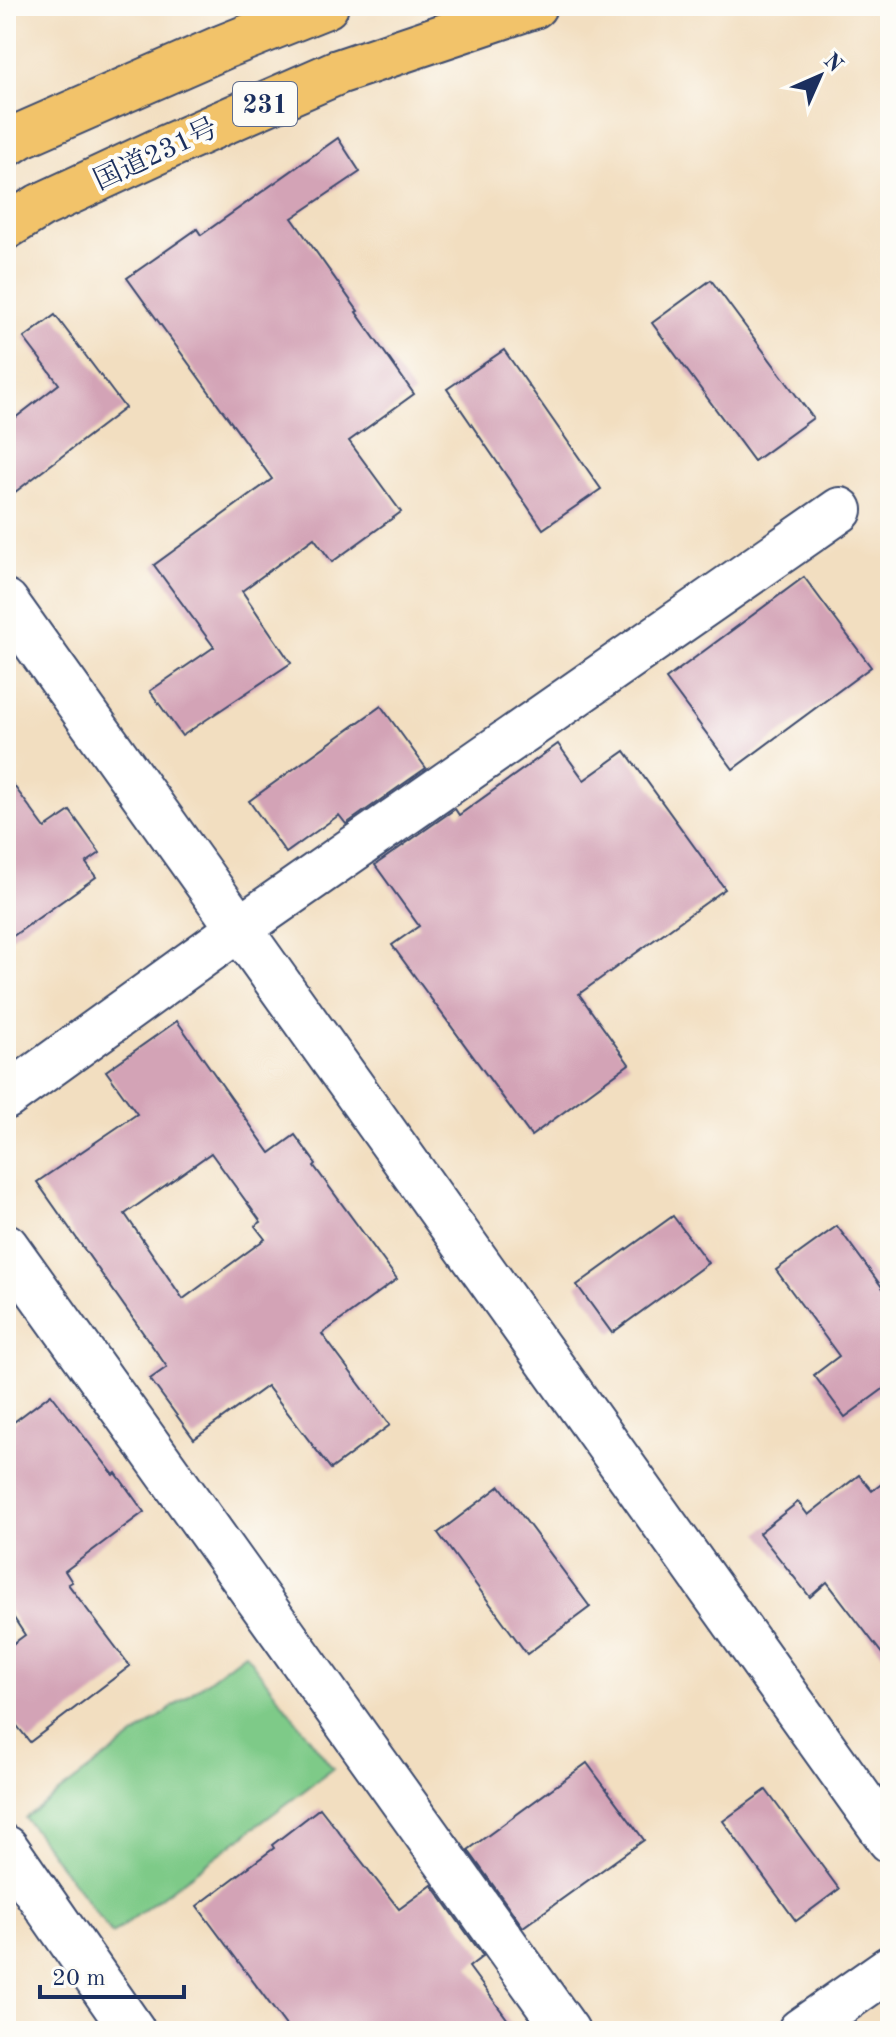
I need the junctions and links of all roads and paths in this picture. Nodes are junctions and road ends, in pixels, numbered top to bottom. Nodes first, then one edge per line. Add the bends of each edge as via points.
1 (326, 6) edge
2 (534, 6) edge
3 (6, 145) edge
4 (6, 227) edge
5 (840, 510) dead end
6 (6, 602) edge
7 (240, 928) junction
8 (6, 1097) edge
9 (6, 1246) edge
10 (890, 1840) edge
11 (6, 1848) edge
12 (890, 1968) edge
13 (133, 2031) edge
14 (567, 2031) edge
15 (800, 2031) edge

1 - 3 highway, 231
2 - 4 highway, 国道231号 / 231 via 338,72 40,206
5 - 7 street
6 - 7 street
7 - 8 street
7 - 10 street
9 - 14 street
11 - 13 street
12 - 15 street

